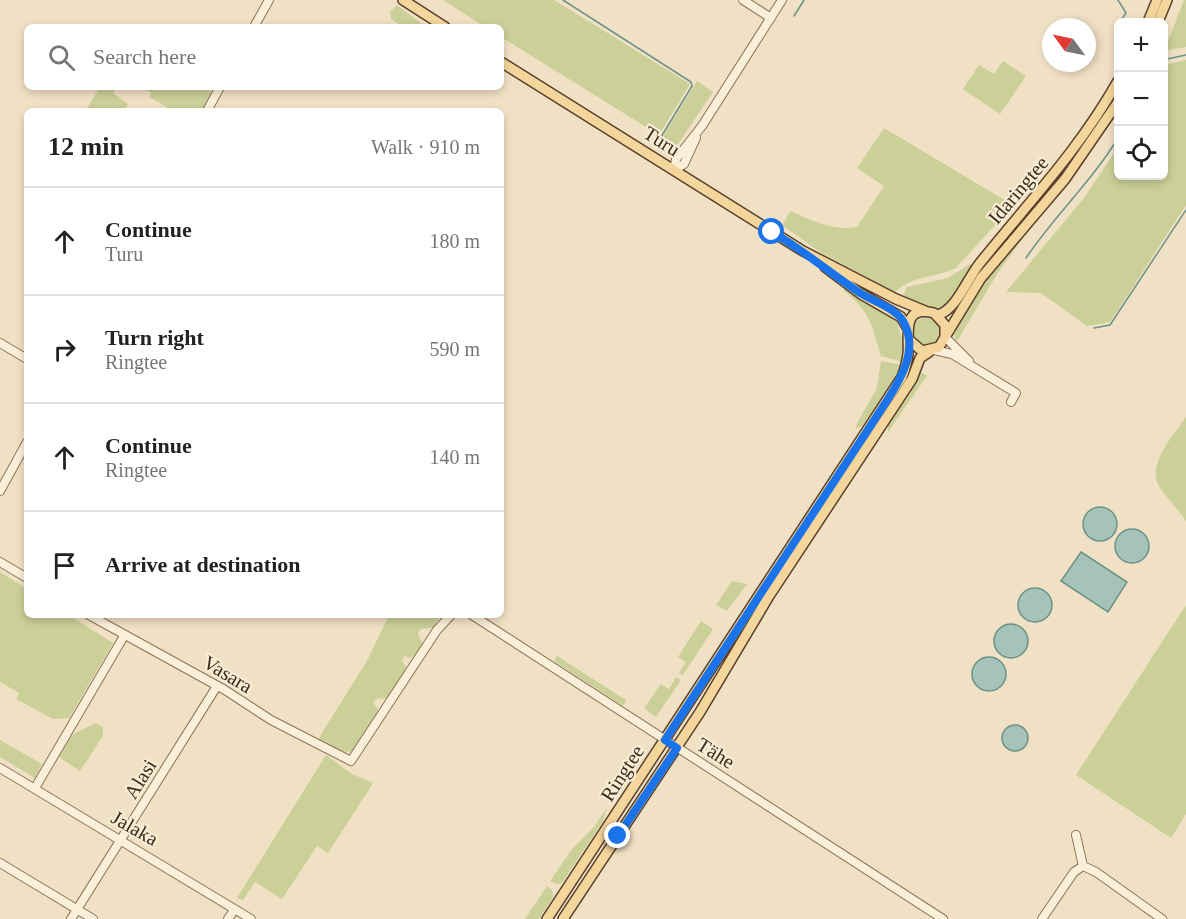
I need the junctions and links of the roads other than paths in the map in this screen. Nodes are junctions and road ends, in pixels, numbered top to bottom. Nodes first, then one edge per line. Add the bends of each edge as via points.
1 (269, 0) edge
2 (403, 0) edge
3 (743, 0) edge
4 (782, 0) edge
5 (1157, 0) edge
6 (1167, 0) edge
7 (771, 18) junction
8 (1150, 18) edge
9 (1160, 18) edge
10 (256, 24) edge
11 (440, 24) edge
12 (504, 64) edge
13 (1114, 89) edge
14 (218, 90) edge
15 (209, 108) edge
16 (1114, 109) edge
17 (674, 170) junction
18 (803, 251) junction
19 (926, 312) junction
20 (938, 315) junction
21 (907, 327) junction
22 (945, 337) junction
23 (908, 339) junction
24 (0, 343) edge
25 (931, 351) junction
26 (24, 357) edge
27 (974, 366) junction
28 (1011, 402) dead end
29 (24, 447) edge
30 (0, 491) edge
31 (0, 562) edge
32 (24, 576) edge
33 (93, 618) edge
34 (442, 618) edge
35 (448, 618) edge
36 (477, 618) edge
37 (437, 630) junction
38 (124, 636) junction
39 (217, 686) junction
40 (665, 740) junction
41 (677, 748) junction
42 (2, 770) edge
43 (0, 779) edge
44 (35, 788) junction
45 (1076, 835) dead end
46 (122, 840) junction
47 (0, 862) edge
48 (1083, 866) junction
49 (77, 910) junction
50 (234, 910) junction
51 (71, 919) edge
52 (93, 919) edge
53 (228, 919) edge
54 (251, 919) edge
55 (547, 919) edge
56 (564, 919) edge
57 (943, 919) edge
58 (1042, 919) edge
59 (1162, 919) edge

1 - 10 street
2 - 11 main road
3 - 7 street
4 - 7 street
5 - 8 main road
6 - 9 main road
7 - 17 street via 702,126 676,159
12 - 17 main road, Turu
13 - 20 main road, Idaringtee via 1056,175 978,266 950,308
14 - 15 street
16 - 22 main road, Idaringtee via 1065,179 981,278
17 - 18 main road, Turu
18 - 19 main road, Turu
18 - 21 main road, Turu via 901,318
19 - 20 main road
19 - 21 main road via 914,316
20 - 22 main road via 945,325
21 - 23 main road
22 - 25 main road
22 - 27 street
23 - 25 main road via 916,349
23 - 40 main road, Ringtee via 902,377
24 - 26 street
25 - 27 street via 952,354
25 - 41 main road, Ringtee via 920,358 912,379 769,596
27 - 28 street via 1016,393
29 - 30 street
31 - 32 street
33 - 38 street, Vasara
34 - 37 street
35 - 37 street
36 - 40 street, Tähe
37 - 39 street, Vasara via 351,761 271,720
38 - 39 street, Vasara
38 - 44 street
39 - 46 street, Alasi
40 - 41 street, Tähe
40 - 55 main road, Ringtee
41 - 56 main road, Ringtee
41 - 57 street, Tähe
42 - 43 street
42 - 44 street, Jalaka
44 - 46 street, Jalaka
45 - 48 street
46 - 49 street, Alasi
46 - 50 street, Jalaka
47 - 49 street
48 - 58 street via 1074,872
48 - 59 street
49 - 51 street, Alasi
49 - 52 street
50 - 53 street
50 - 54 street, Jalaka

